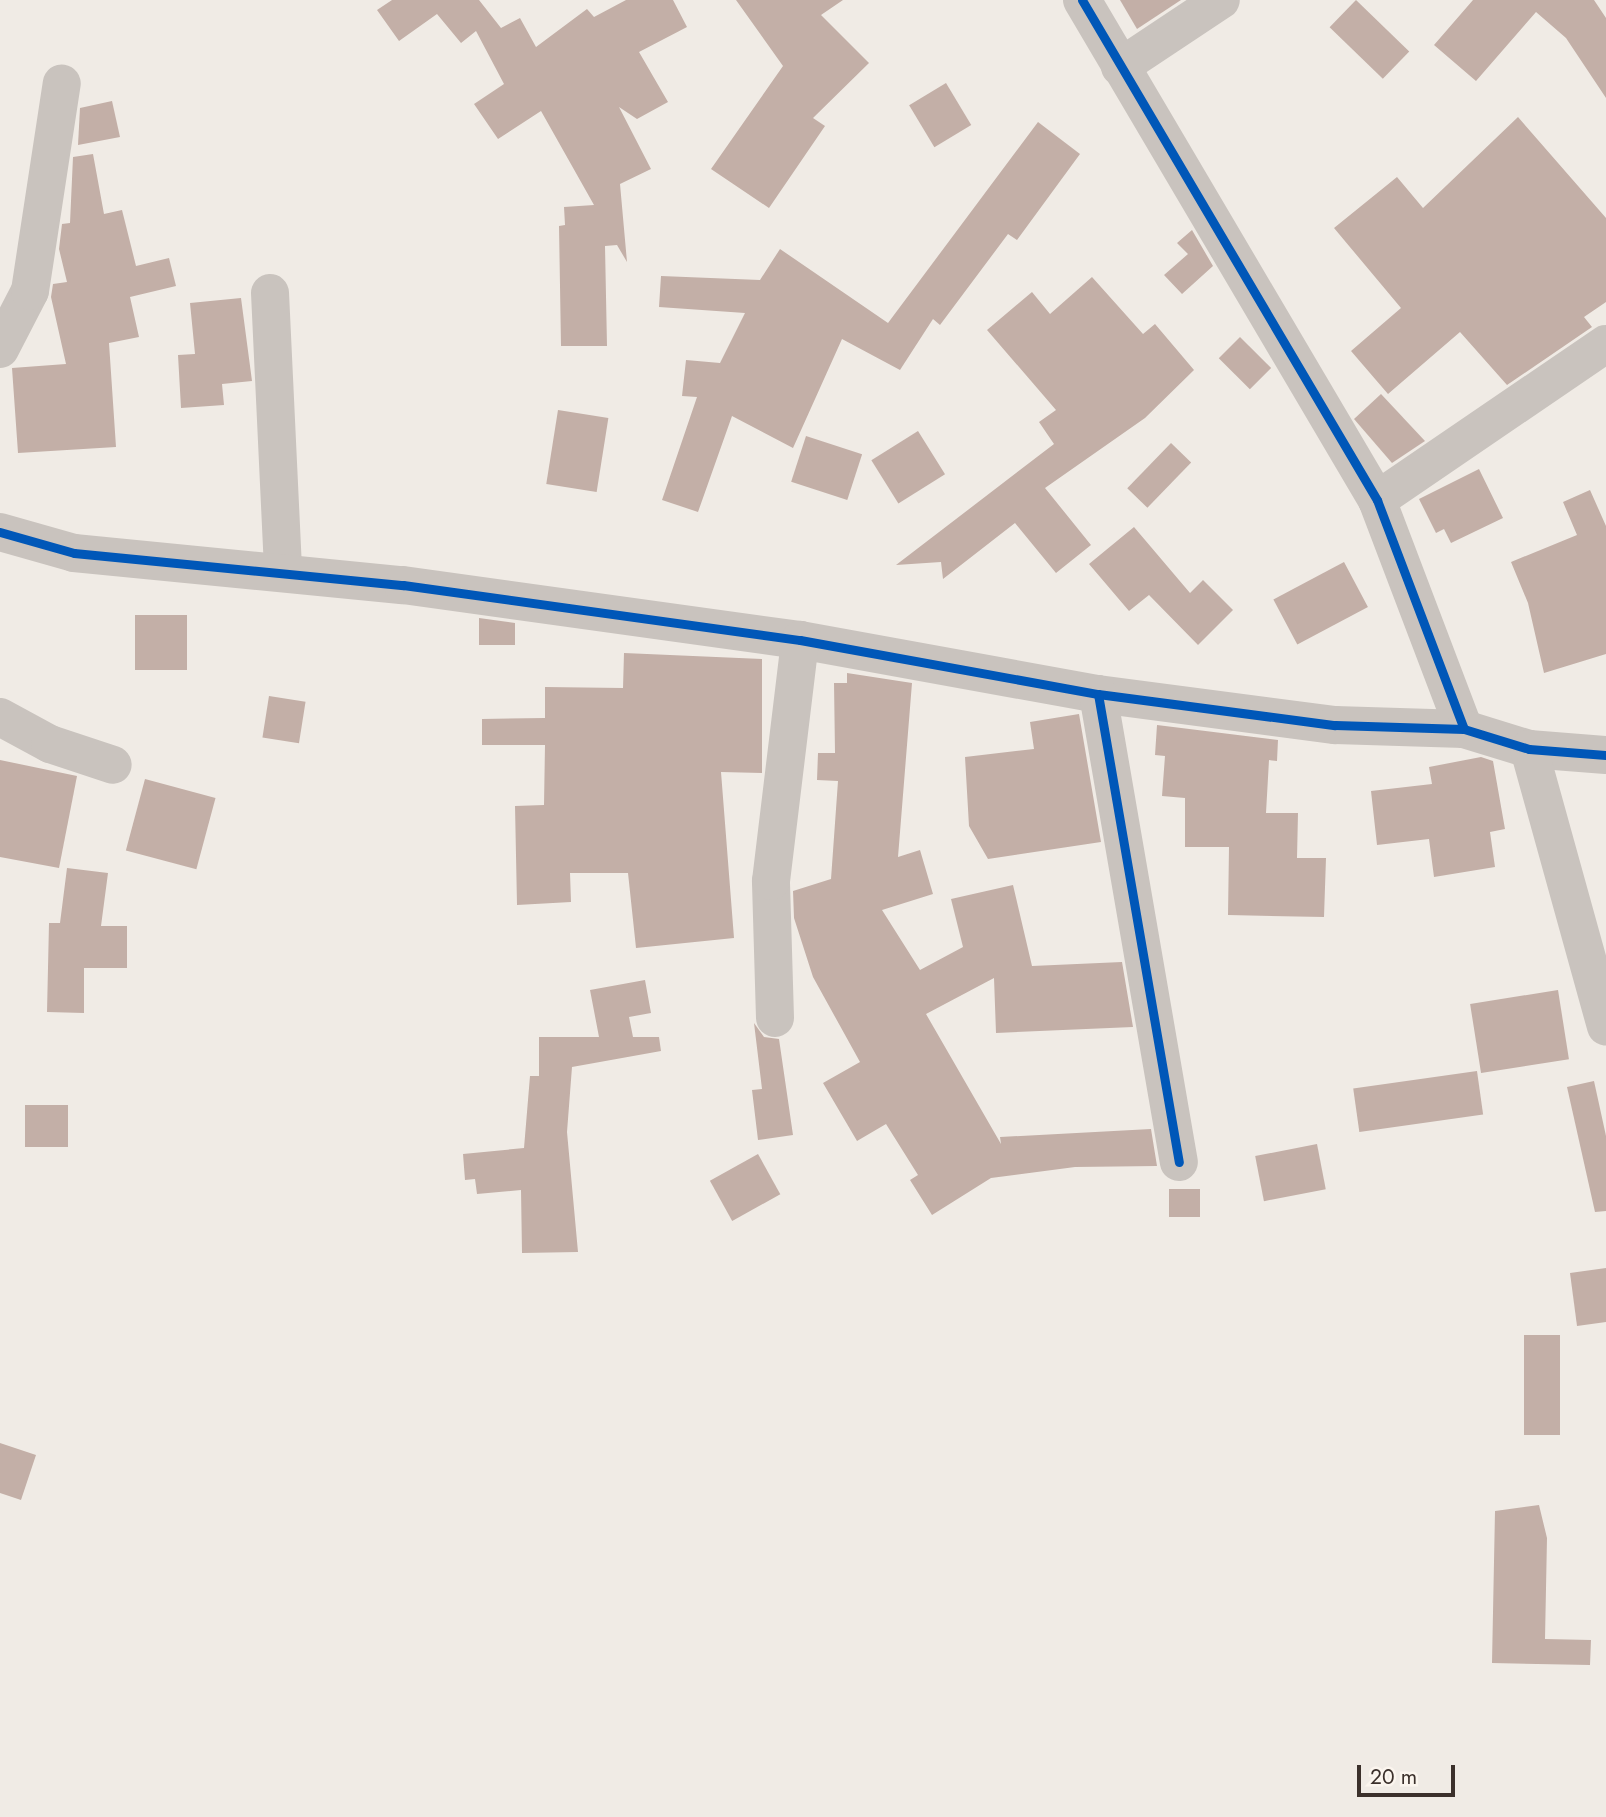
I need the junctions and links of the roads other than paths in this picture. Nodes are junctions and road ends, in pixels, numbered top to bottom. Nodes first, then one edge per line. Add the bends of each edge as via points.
1 (1082, 0) edge
2 (1221, 0) edge
3 (1119, 67) junction
4 (62, 82) dead end
5 (270, 293) dead end
6 (1606, 344) edge
7 (0, 349) edge
8 (1377, 500) junction
9 (0, 532) edge
10 (283, 571) junction
11 (800, 640) junction
12 (1098, 694) junction
13 (0, 717) edge
14 (1464, 729) junction
15 (1529, 749) junction
16 (1606, 755) edge
17 (113, 765) dead end
18 (775, 1018) dead end
19 (1606, 1027) edge
20 (1178, 1162) dead end

1 - 3 street
2 - 3 street
3 - 8 street
4 - 7 street via 30,291
5 - 10 street
6 - 8 street
8 - 14 street
9 - 10 street via 74,552
10 - 11 street
11 - 12 street
11 - 18 street via 771,881
12 - 14 street via 1335,725
12 - 20 street
13 - 17 street via 50,744
14 - 15 street
15 - 16 street
15 - 19 street

